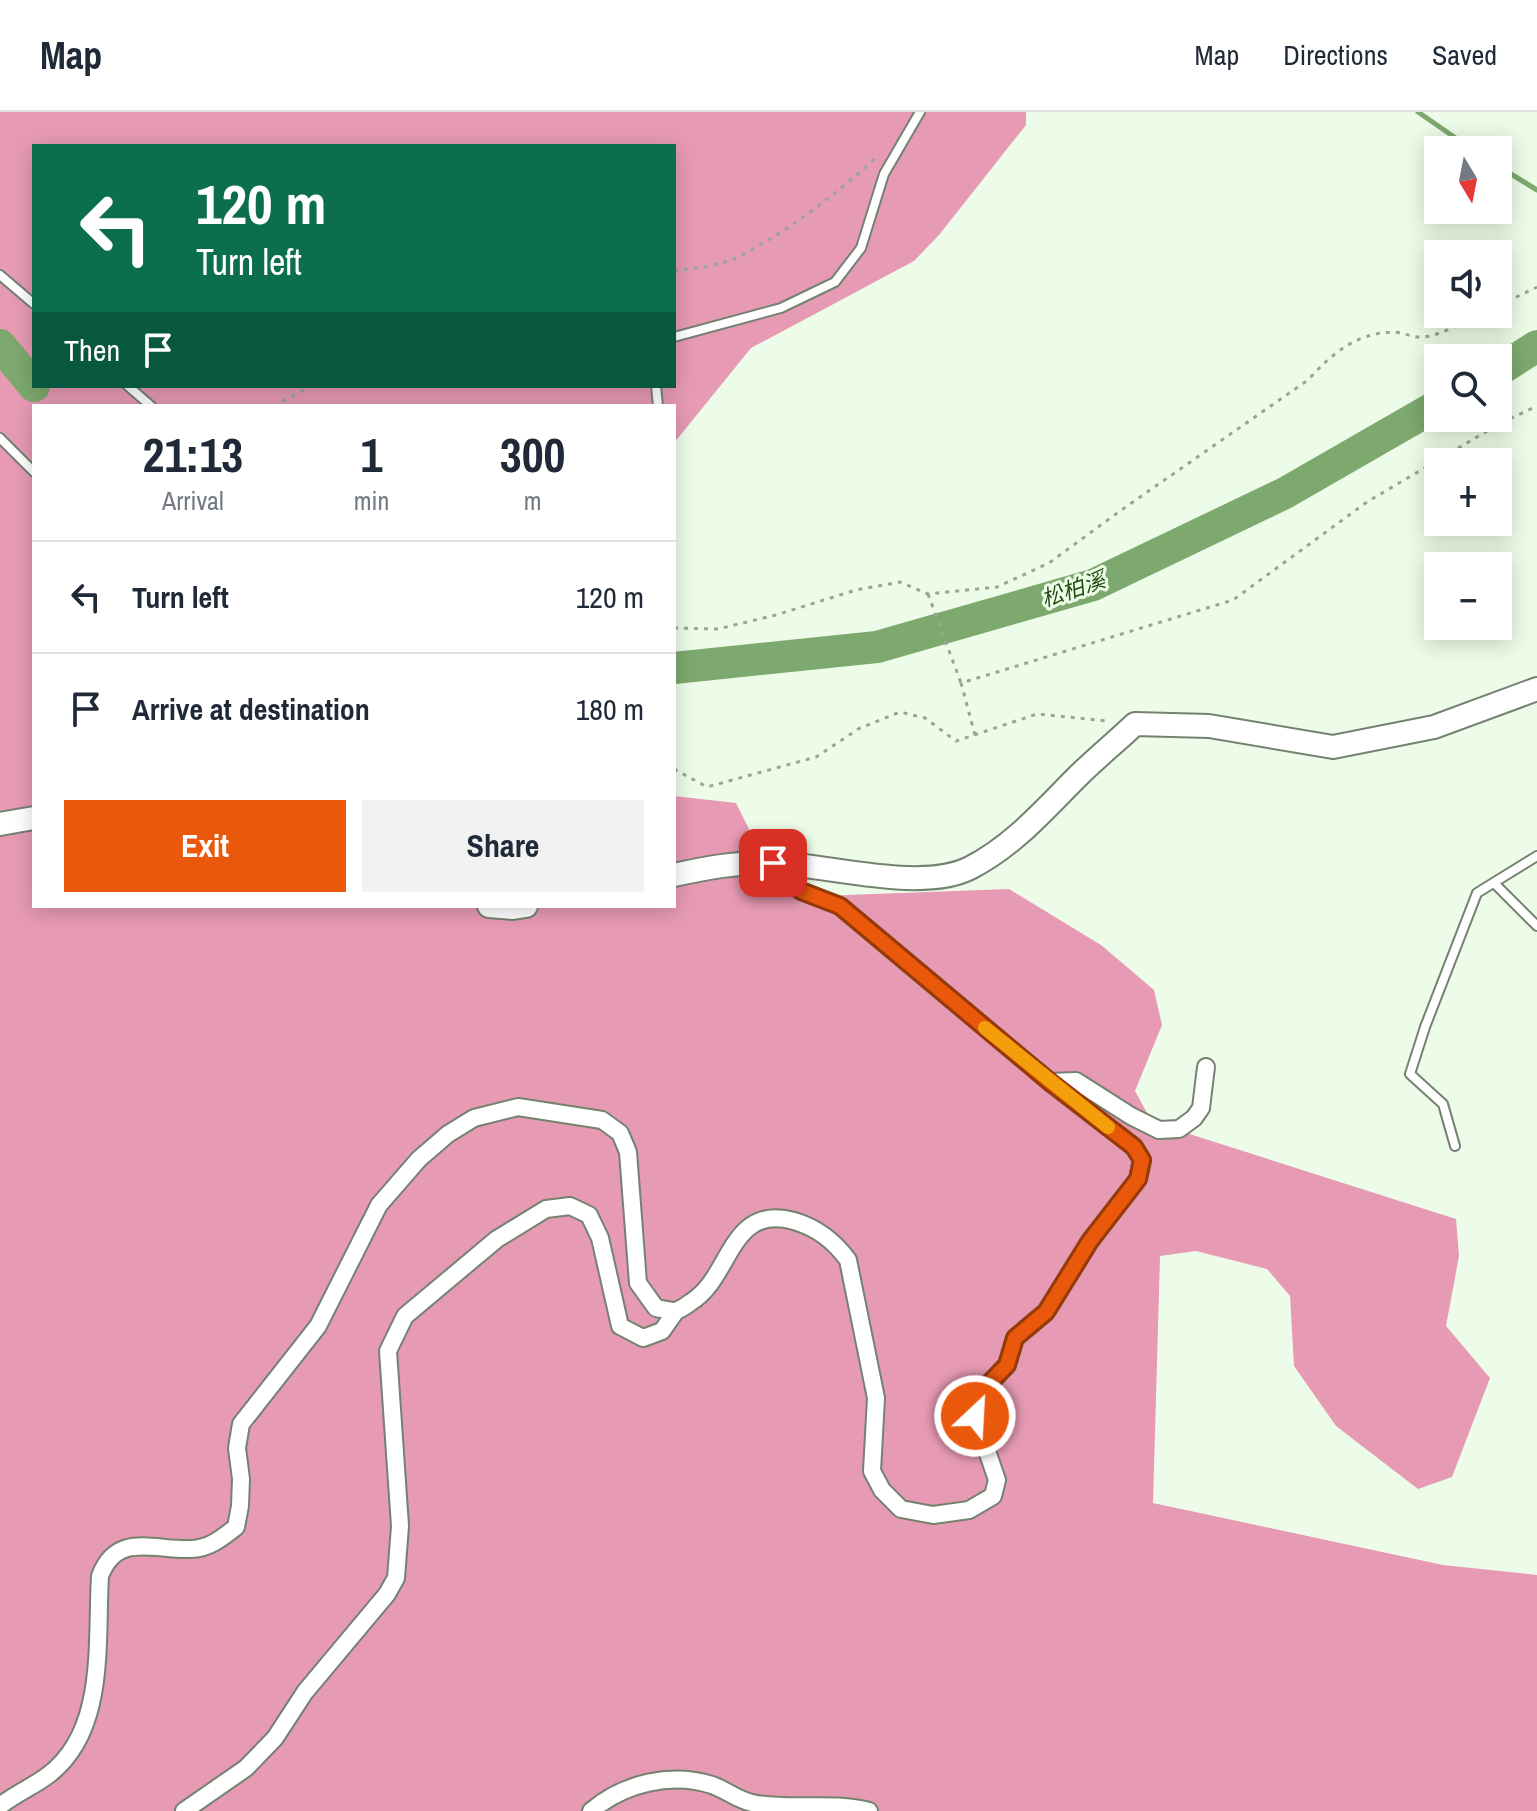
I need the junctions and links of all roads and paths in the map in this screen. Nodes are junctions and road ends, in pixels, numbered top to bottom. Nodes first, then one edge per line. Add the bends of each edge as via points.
1 (920, 112) edge
2 (881, 154) dead end
3 (676, 271) edge
4 (0, 275) edge
5 (1537, 287) edge
6 (1512, 299) edge
7 (32, 302) edge
8 (1446, 328) edge
9 (676, 336) edge
10 (130, 388) edge
11 (307, 388) edge
12 (149, 404) edge
13 (278, 404) edge
14 (1537, 406) edge
15 (0, 438) edge
16 (32, 470) edge
17 (928, 594) junction
18 (676, 628) edge
19 (961, 683) junction
20 (1537, 689) edge
21 (1135, 724) junction
22 (975, 735) junction
23 (676, 770) edge
24 (32, 818) edge
25 (0, 824) edge
26 (1537, 856) edge
27 (773, 863) junction
28 (676, 875) edge
29 (1494, 883) junction
30 (1537, 926) edge
31 (1206, 1067) dead end
32 (1050, 1082) junction
33 (1455, 1146) dead end
34 (676, 1311) junction
35 (0, 1806) edge
36 (184, 1811) edge
37 (591, 1811) edge
38 (869, 1811) edge

1 - 9 lane via 884,174 861,248 835,282 781,308
2 - 3 path via 835,195 738,257
4 - 7 lane
5 - 6 path
8 - 17 path via 1421,338 1394,332 1347,344 1308,380 1049,563 997,587
10 - 12 lane
11 - 13 path
14 - 19 path via 1367,502 1233,600
15 - 16 lane
17 - 18 path via 900,582 718,629
17 - 19 path
19 - 22 path
20 - 21 main road via 1434,727 1333,747 1209,726
21 - 22 path via 1037,714
21 - 27 main road via 1011,843 967,870 902,877
22 - 23 path via 956,741 925,718 900,712 860,728 816,757 707,787
24 - 25 main road
26 - 29 lane
27 - 28 main road
27 - 32 street via 801,891 840,906
29 - 30 lane
29 - 33 lane via 1477,893 1410,1074 1443,1104
31 - 32 street via 1201,1108 1179,1129 1159,1130 1076,1081
32 - 34 street via 1134,1147 1142,1160 1138,1179 1090,1241 1046,1312 1015,1338 1007,1365 976,1397 975,1416 997,1480 993,1496 969,1510 933,1515 901,1509 882,1490 872,1471 876,1398 848,1260 835,1242 809,1226 777,1216 753,1222 733,1244 705,1293
34 - 35 street via 656,1308 638,1283 628,1152 620,1133 602,1120 518,1107 474,1118 448,1134 379,1205 318,1326 241,1424 236,1527 213,1544 193,1549 129,1546 104,1565 93,1703 80,1739 48,1776
34 - 36 street via 662,1331 643,1338 620,1326 600,1238 589,1215 570,1206 546,1209 497,1239 405,1316 388,1351 400,1526 396,1578 275,1738 246,1768
37 - 38 street via 631,1788 666,1779 714,1786 750,1803

